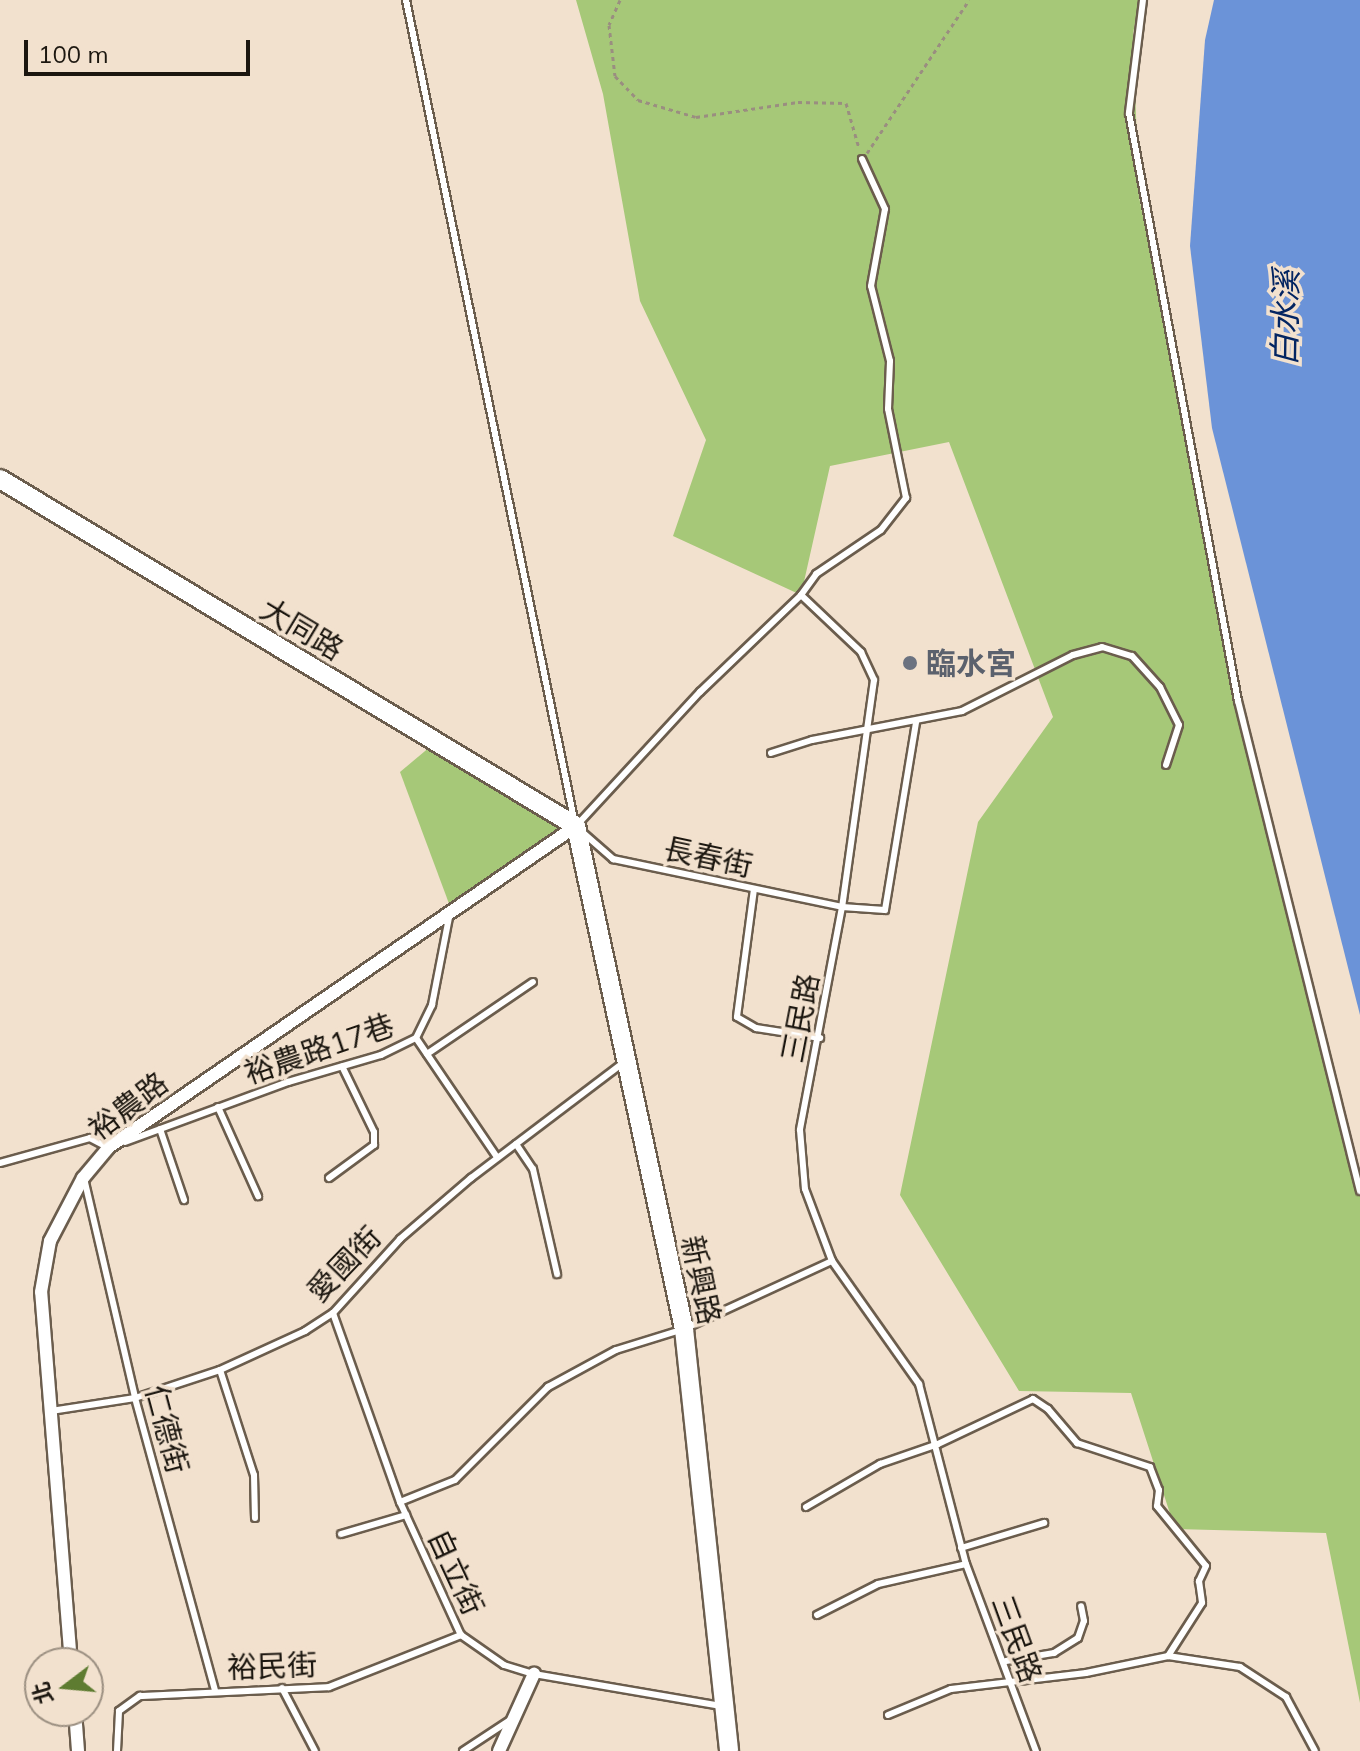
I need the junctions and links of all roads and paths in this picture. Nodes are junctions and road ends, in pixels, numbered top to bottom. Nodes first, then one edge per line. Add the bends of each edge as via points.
1 (406, 0) edge
2 (620, 0) edge
3 (969, 0) edge
4 (1143, 0) edge
5 (862, 159) junction
6 (0, 479) edge
7 (801, 595) junction
8 (916, 722) junction
9 (868, 728) junction
10 (771, 753) dead end
11 (1166, 765) dead end
12 (576, 826) junction
13 (754, 889) junction
14 (842, 907) junction
15 (451, 909) junction
16 (533, 982) dead end
17 (416, 1038) junction
18 (820, 1038) junction
19 (427, 1054) junction
20 (626, 1061) junction
21 (342, 1066) junction
22 (218, 1107) junction
23 (160, 1129) junction
24 (516, 1144) junction
25 (109, 1147) junction
26 (497, 1157) junction
27 (0, 1163) edge
28 (83, 1178) junction
29 (329, 1178) dead end
30 (1360, 1191) edge
31 (258, 1196) dead end
32 (184, 1200) dead end
33 (832, 1261) junction
34 (557, 1274) dead end
35 (333, 1313) junction
36 (684, 1329) junction
37 (220, 1370) junction
38 (135, 1398) junction
39 (50, 1411) junction
40 (938, 1444) junction
41 (400, 1502) junction
42 (806, 1507) dead end
43 (406, 1515) junction
44 (255, 1518) dead end
45 (1044, 1523) dead end
46 (341, 1534) dead end
47 (961, 1548) junction
48 (966, 1564) junction
49 (1081, 1606) dead end
50 (817, 1615) dead end
51 (461, 1635) junction
52 (70, 1647) edge
53 (1168, 1656) junction
54 (1006, 1661) junction
55 (534, 1674) junction
56 (1010, 1679) junction
57 (282, 1688) junction
58 (215, 1690) junction
59 (724, 1707) junction
60 (888, 1715) dead end
61 (512, 1719) junction
62 (76, 1727) edge
63 (78, 1751) edge
64 (117, 1751) edge
65 (315, 1751) edge
66 (463, 1751) edge
67 (499, 1751) edge
68 (729, 1751) edge
69 (1036, 1751) edge
70 (1315, 1751) edge

1 - 12 lane
2 - 5 path via 609,25 615,76 638,100 696,117 798,102 846,103
3 - 5 path
4 - 30 lane via 1131,128 1238,701
5 - 7 lane via 885,209 871,286 890,361 888,409 906,498 881,530 816,574
6 - 12 street, 大同路
7 - 9 lane, 三民路 via 861,652 874,680
7 - 12 lane via 700,692
8 - 9 lane
8 - 11 lane via 962,711 1073,655 1102,647 1132,656 1160,687 1179,725
8 - 14 lane, 長春街 via 885,910
9 - 10 lane
9 - 14 lane, 三民路
12 - 13 lane, 長春街 via 613,859
12 - 15 street, 裕農路
12 - 20 street, 新興路
13 - 14 lane, 長春街
13 - 18 lane via 737,1017 756,1028
14 - 18 lane, 三民路
15 - 17 lane, 裕農路17巷 via 440,978
15 - 25 street, 裕農路
16 - 19 lane
17 - 19 lane
17 - 21 lane, 裕農路17巷
18 - 33 lane, 三民路 via 800,1130 805,1189
19 - 26 lane
20 - 24 lane, 愛國街
20 - 36 street, 新興路
21 - 22 lane, 裕農路17巷
21 - 29 lane via 374,1132 374,1145
22 - 23 lane, 裕農路17巷
22 - 31 lane
23 - 25 lane, 裕農路17巷
23 - 32 lane
24 - 26 lane, 愛國街
24 - 34 lane via 533,1169
25 - 27 lane via 90,1138
25 - 28 street, 裕農路
26 - 35 lane, 愛國街 via 400,1239
28 - 38 lane, 仁德街
28 - 39 street, 裕農路 via 50,1241 41,1292
33 - 36 lane
33 - 40 lane, 三民路 via 919,1384
35 - 37 lane, 愛國街
35 - 41 lane, 自立街
36 - 41 lane via 616,1350 548,1387 455,1480
36 - 59 street, 新興路
37 - 38 lane, 愛國街
37 - 44 lane via 254,1475
38 - 39 lane, 愛國街
38 - 58 lane, 仁德街
39 - 52 street, 裕農路
40 - 42 lane via 880,1464
40 - 47 lane, 三民路
40 - 53 lane via 1033,1399 1077,1443 1150,1467 1159,1490 1157,1506 1206,1566 1199,1581 1202,1603
41 - 43 lane, 自立街
43 - 46 lane
43 - 51 lane, 自立街
45 - 47 lane
47 - 48 lane, 三民路
48 - 50 lane via 878,1584
48 - 54 lane, 三民路
49 - 54 lane via 1084,1621 1078,1638 1054,1653
51 - 55 lane, 自立街 via 504,1665
51 - 57 lane, 裕民街 via 329,1687
53 - 56 lane via 1086,1673
53 - 70 lane via 1240,1667 1286,1697
54 - 56 lane, 三民路
55 - 59 lane, 自立街
55 - 61 street
56 - 60 lane via 951,1689
56 - 69 lane, 三民路
57 - 58 lane, 裕民街
57 - 65 lane
58 - 64 lane, 裕民街 via 157,1691 125,1702 117,1720
59 - 68 street, 新興路
61 - 66 lane via 481,1734
61 - 67 street
62 - 63 street

